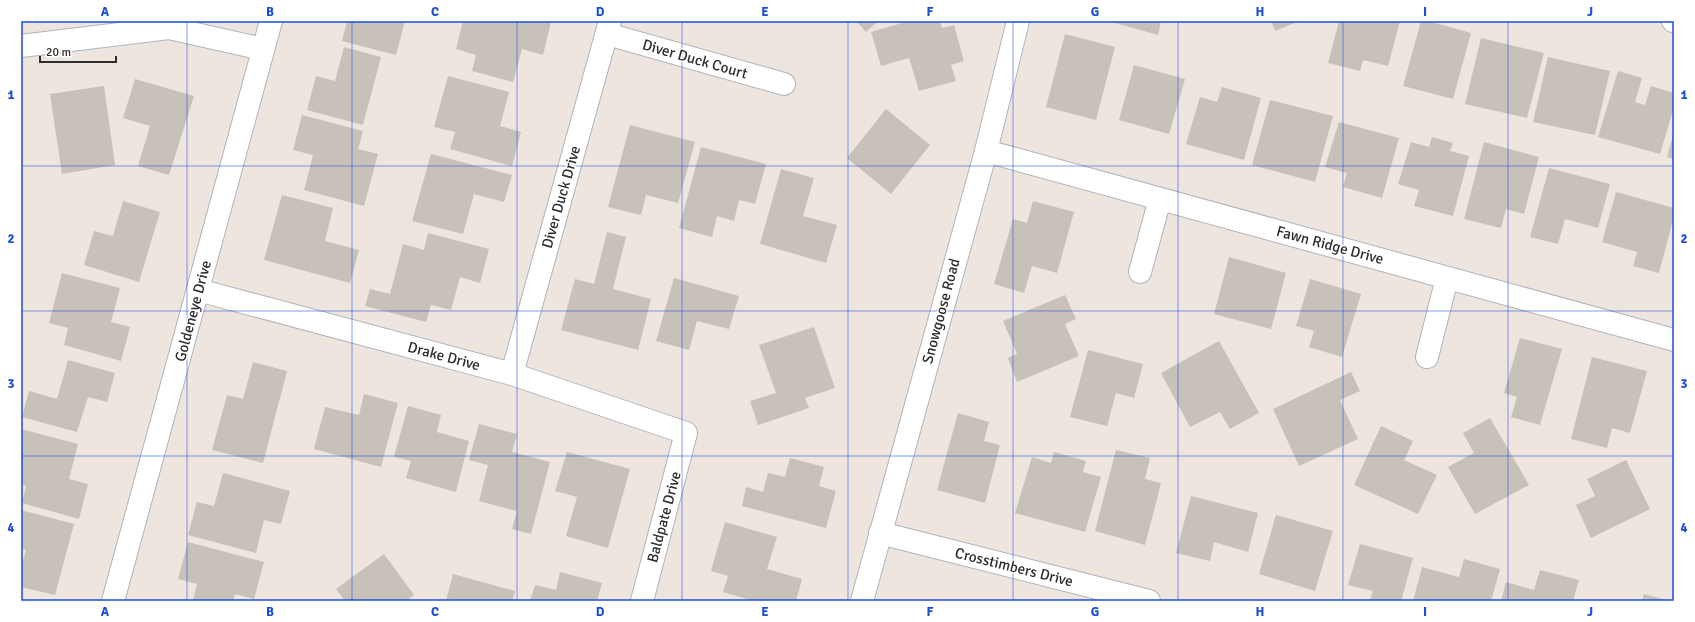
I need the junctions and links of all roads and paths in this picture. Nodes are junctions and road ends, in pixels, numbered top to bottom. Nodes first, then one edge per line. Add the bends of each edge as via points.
1 (271, 21) edge
2 (1018, 21) edge
3 (609, 27) edge
4 (21, 46) edge
5 (263, 49) junction
6 (784, 84) dead end
7 (986, 151) junction
8 (1160, 199) junction
9 (1140, 272) dead end
10 (1447, 278) junction
11 (198, 290) junction
12 (1674, 340) edge
13 (1428, 357) dead end
14 (512, 374) junction
15 (686, 433) joint
16 (880, 533) junction
17 (113, 601) edge
18 (642, 601) edge
19 (862, 601) edge
20 (1149, 601) edge

1 - 5 street, Goldeneye Drive
2 - 7 street, Snowgoose Road
3 - 6 street, Diver Duck Court
3 - 14 street, Diver Duck Drive
4 - 5 street via 169,28
5 - 11 street, Goldeneye Drive
7 - 8 street, Fawn Ridge Drive
7 - 16 street, Snowgoose Road
8 - 9 street
8 - 10 street, Fawn Ridge Drive
10 - 12 street, Fawn Ridge Drive
10 - 13 street
11 - 14 street, Drake Drive
11 - 17 street, Goldeneye Drive
14 - 15 street, Drake Drive
15 - 18 street, Baldpate Drive
16 - 19 street, Snowgoose Road
16 - 20 street, Crosstimbers Drive

